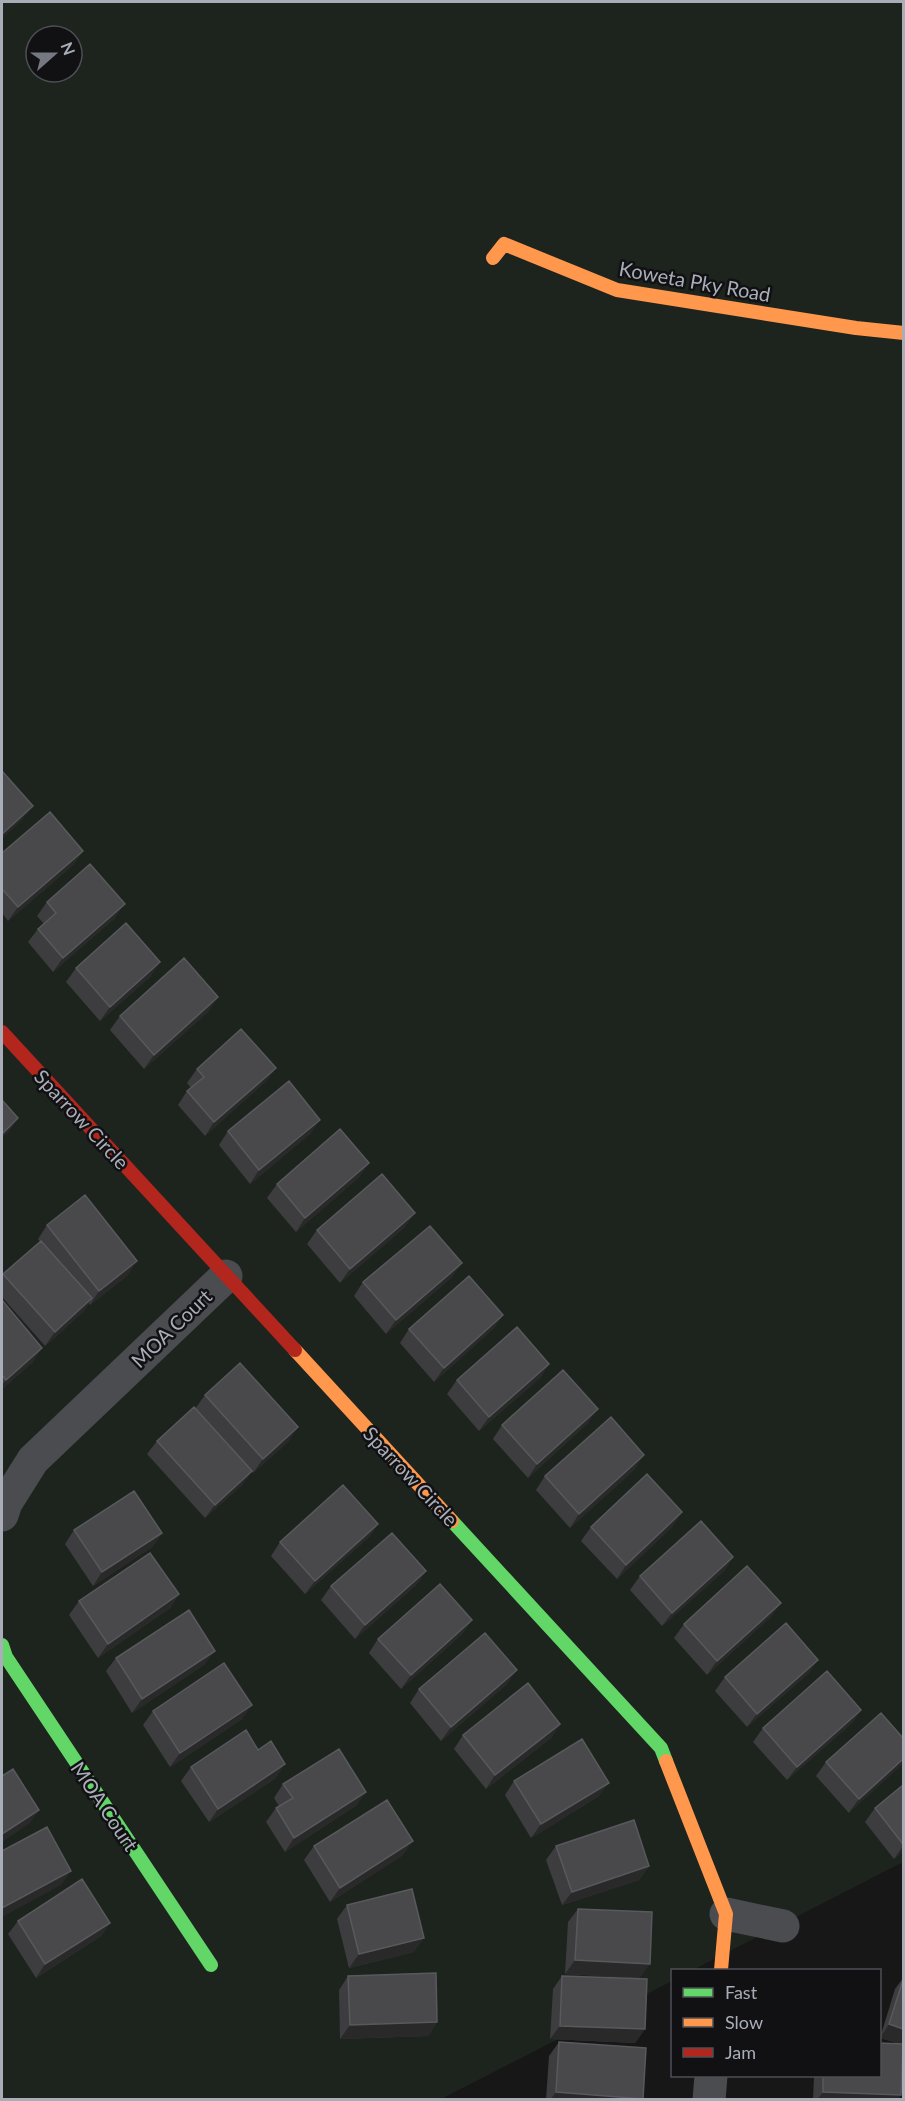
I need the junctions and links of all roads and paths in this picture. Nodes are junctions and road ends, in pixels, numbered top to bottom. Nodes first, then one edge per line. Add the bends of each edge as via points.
1 (493, 258) dead end
2 (903, 333) edge
3 (2, 1032) edge
4 (226, 1276) junction
5 (2, 1515) edge
6 (2, 1645) edge
7 (726, 1914) junction
8 (783, 1926) dead end
9 (212, 1965) dead end
10 (721, 1969) edge
11 (711, 2077) edge
12 (709, 2100) edge

1 - 2 street, Koweta Pky Road via 504,244 617,290
3 - 4 street, Sparrow Circle
4 - 5 street, MOA Court via 33,1460
4 - 7 street, Sparrow Circle via 661,1748
6 - 9 street, MOA Court via 6,1658
7 - 8 street
7 - 10 street, Sparrow Circle
11 - 12 street

